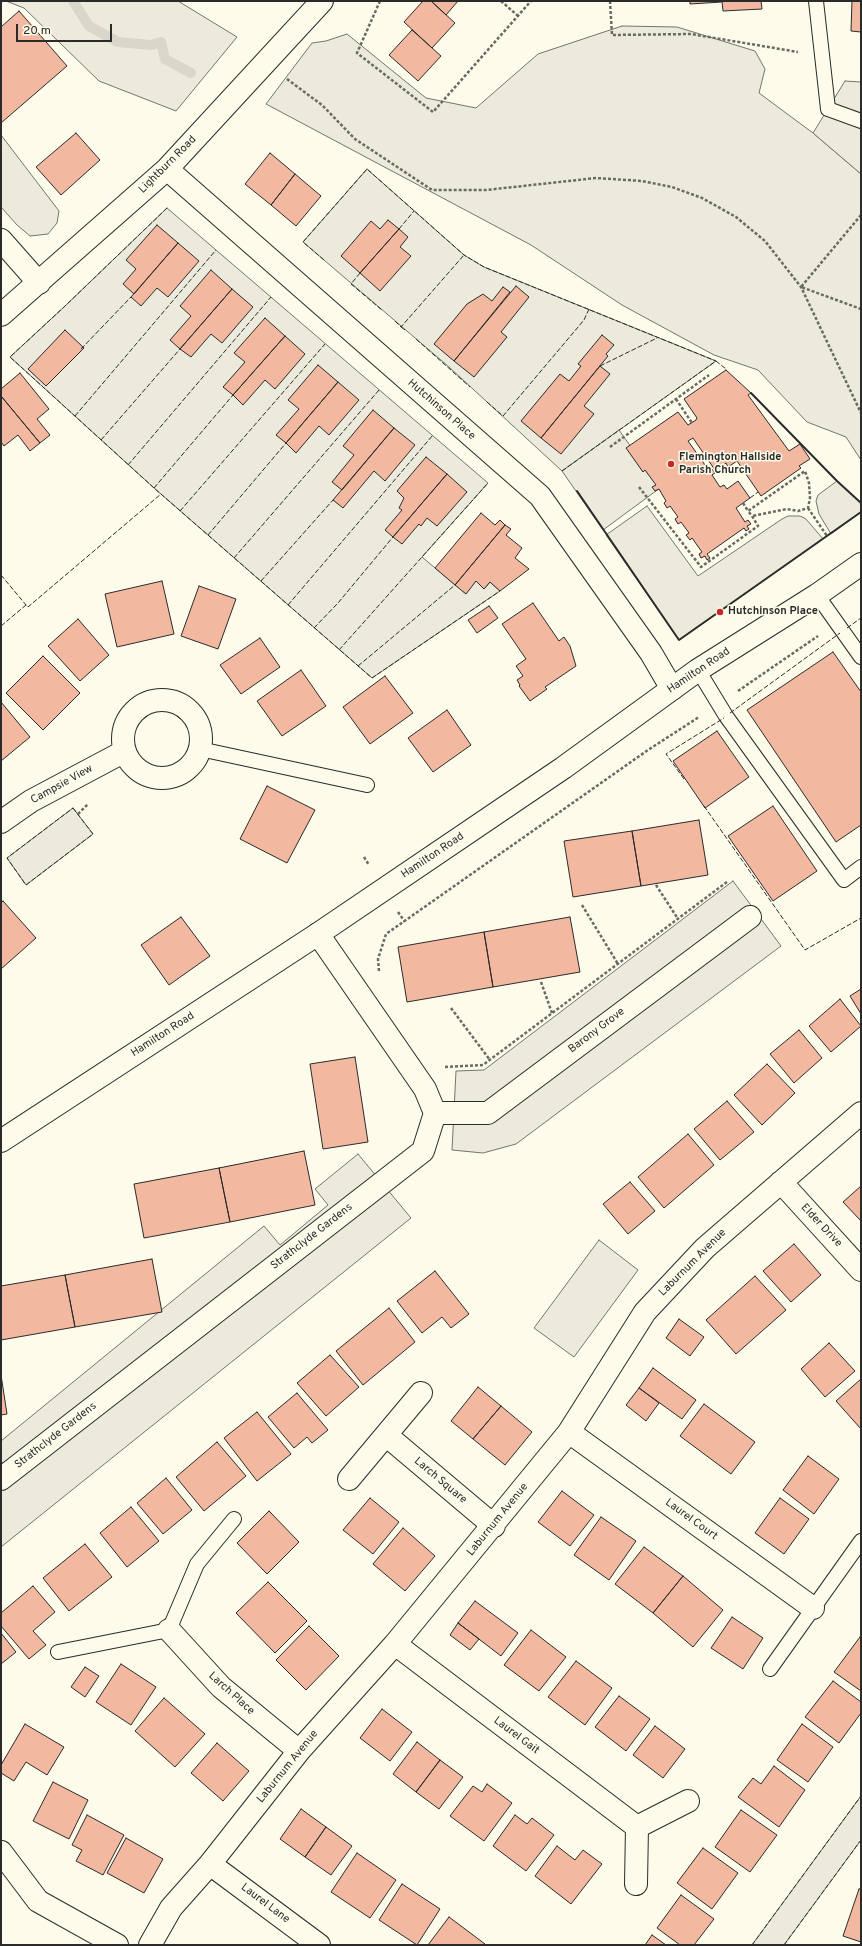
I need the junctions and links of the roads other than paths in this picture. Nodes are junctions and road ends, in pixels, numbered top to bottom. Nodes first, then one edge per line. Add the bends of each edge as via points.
1 (322, 1) edge
2 (816, 1) edge
3 (861, 121) edge
4 (167, 169) junction
5 (1, 240) edge
6 (39, 283) junction
7 (1, 315) edge
8 (861, 564) edge
9 (817, 594) junction
10 (861, 657) edge
11 (698, 670) junction
12 (672, 689) junction
13 (200, 749) junction
14 (125, 751) junction
15 (367, 785) dead end
16 (1, 822) edge
17 (861, 867) edge
18 (750, 917) dead end
19 (318, 934) junction
20 (435, 1113) junction
21 (861, 1113) edge
22 (1, 1142) edge
23 (781, 1182) junction
24 (861, 1270) edge
25 (421, 1393) dead end
26 (569, 1432) junction
27 (386, 1435) junction
28 (1, 1479) edge
29 (349, 1479) dead end
30 (234, 1519) dead end
31 (494, 1526) junction
32 (861, 1541) edge
33 (813, 1608) junction
34 (169, 1630) junction
35 (395, 1644) junction
36 (58, 1652) dead end
37 (770, 1669) dead end
38 (299, 1751) junction
39 (688, 1801) dead end
40 (638, 1827) junction
41 (1, 1852) edge
42 (210, 1864) junction
43 (636, 1884) dead end
44 (117, 1945) edge
45 (150, 1945) edge
46 (319, 1945) edge

1 - 4 street, Lightburn Road
2 - 3 lane via 828,109
4 - 6 street, Lightburn Road
4 - 12 street, Hutchinson Place via 540,496 651,653
5 - 6 street
6 - 7 street, Lightburn Road
8 - 9 street, Hamilton Road
9 - 10 lane
9 - 11 street, Hamilton Road
11 - 12 street, Hamilton Road
11 - 17 lane via 719,704 844,880
12 - 19 street, Hamilton Road via 563,768
13 - 14 street via 186,770 176,776 163,778 151,777 140,771
13 - 14 street via 198,722 190,711 179,703 153,700 140,706 130,715 122,739
13 - 15 lane
14 - 16 street, Campsie View via 31,801
18 - 20 street, Barony Grove via 488,1113
19 - 20 street via 425,1089
19 - 22 street, Hamilton Road
20 - 28 street, Strathclyde Gardens via 423,1151
21 - 23 street, Laburnum Avenue
23 - 24 street, Elder Drive
23 - 26 street, Laburnum Avenue via 705,1248 645,1312
25 - 27 street
26 - 31 street, Laburnum Avenue
26 - 33 street, Laurel Court
27 - 29 street
27 - 31 street, Larch Square
30 - 34 lane via 198,1564
31 - 35 street, Laburnum Avenue
32 - 33 lane
33 - 37 lane
34 - 36 lane
34 - 38 street, Larch Place via 221,1687
35 - 38 street, Laburnum Avenue
35 - 40 street, Laurel Gait
38 - 42 street, Laburnum Avenue
39 - 40 street
40 - 43 street
41 - 44 street via 38,1901
42 - 45 street, Laburnum Avenue via 171,1908
42 - 46 street, Laurel Lane

